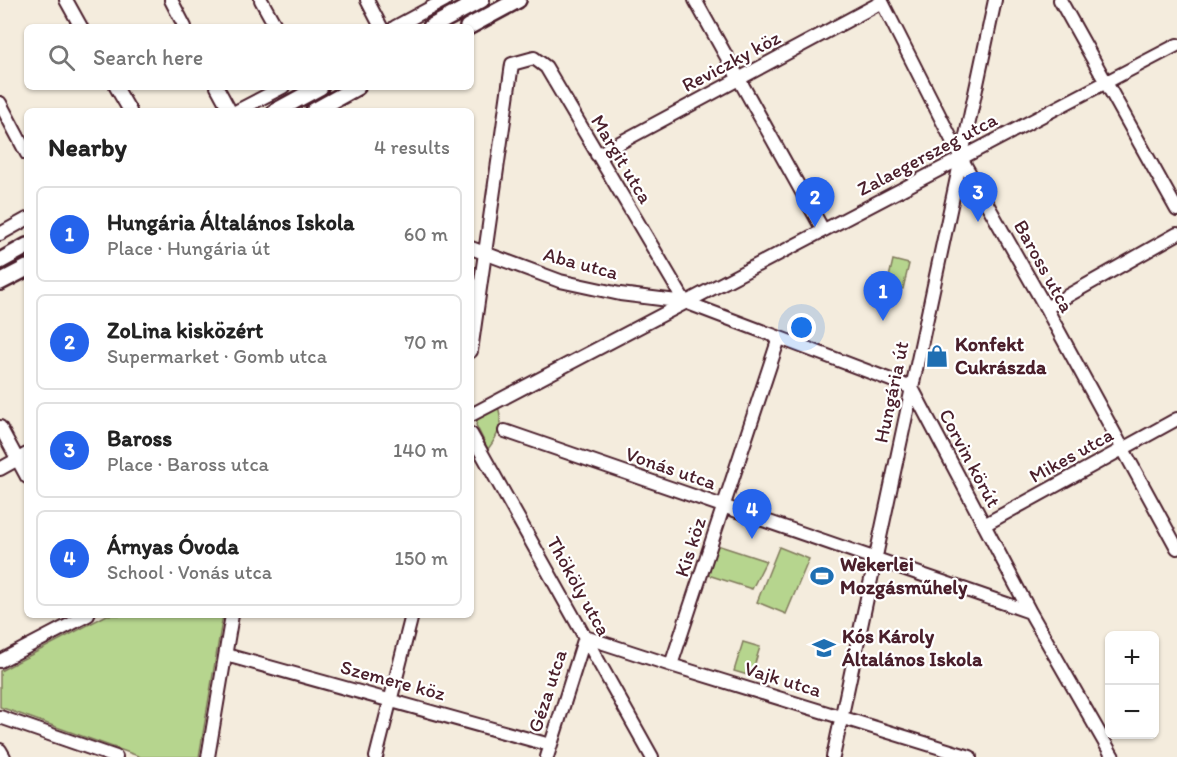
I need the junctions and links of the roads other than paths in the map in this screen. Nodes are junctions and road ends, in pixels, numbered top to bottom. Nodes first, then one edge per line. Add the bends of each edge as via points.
1 (66, 0) edge
2 (171, 0) edge
3 (261, 0) edge
4 (367, 0) edge
5 (445, 0) edge
6 (481, 0) edge
7 (518, 0) edge
8 (695, 0) edge
9 (995, 0) edge
10 (1060, 0) edge
11 (882, 1) edge
12 (79, 24) edge
13 (183, 24) edge
14 (274, 24) edge
15 (379, 24) edge
16 (401, 24) edge
17 (437, 24) edge
18 (474, 24) edge
19 (1177, 45) edge
20 (739, 79) junction
21 (1106, 82) junction
22 (118, 90) edge
23 (219, 90) edge
24 (277, 90) edge
25 (314, 90) edge
26 (352, 90) edge
27 (0, 103) edge
28 (128, 108) edge
29 (228, 108) edge
30 (243, 108) edge
31 (282, 108) edge
32 (319, 108) edge
33 (24, 148) edge
34 (597, 155) junction
35 (961, 158) junction
36 (1177, 210) edge
37 (24, 221) edge
38 (823, 230) junction
39 (0, 234) edge
40 (1177, 234) edge
41 (24, 248) edge
42 (474, 249) edge
43 (485, 254) junction
44 (0, 261) edge
45 (24, 270) edge
46 (0, 282) edge
47 (685, 302) junction
48 (1046, 308) junction
49 (474, 330) edge
50 (779, 338) junction
51 (912, 388) junction
52 (474, 413) edge
53 (1177, 419) edge
54 (0, 427) edge
55 (505, 431) dead end
56 (474, 439) edge
57 (1122, 449) junction
58 (22, 457) edge
59 (0, 469) edge
60 (723, 506) junction
61 (984, 525) junction
62 (1177, 548) edge
63 (875, 559) junction
64 (1030, 612) junction
65 (82, 618) edge
66 (232, 618) edge
67 (411, 618) edge
68 (585, 637) junction
69 (226, 655) junction
70 (0, 661) edge
71 (671, 665) junction
72 (391, 699) junction
73 (0, 717) edge
74 (841, 717) junction
75 (550, 744) junction
76 (0, 750) edge
77 (3, 757) edge
78 (116, 757) edge
79 (208, 757) edge
80 (376, 757) edge
81 (547, 757) edge
82 (652, 757) edge
83 (833, 757) edge
84 (970, 757) edge
85 (1113, 757) edge

1 - 12 street
2 - 13 street
3 - 14 street
4 - 15 street
5 - 16 street
6 - 17 main road
7 - 18 main road
8 - 20 street
9 - 35 street, Hungária út
10 - 21 street
11 - 20 street, Reviczky köz
11 - 35 street, Baross utca
19 - 21 street, Zalaegerszeg utca
20 - 34 street, Reviczky köz
20 - 38 street
21 - 35 street, Zalaegerszeg utca
21 - 36 street
22 - 28 street
23 - 29 street
24 - 30 street
25 - 31 main road
26 - 32 main road
27 - 33 street
34 - 43 street, Margit utca via 546,67 534,58 512,64
34 - 47 street, Margit utca
35 - 38 street, Zalaegerszeg utca
35 - 48 street, Baross utca
35 - 51 street, Hungária út
37 - 39 street
38 - 47 street, Zalaegerszeg utca
40 - 48 street
41 - 44 main road
42 - 43 street, Aba utca
43 - 47 street, Aba utca via 560,281
43 - 49 street
45 - 46 main road
47 - 50 street
47 - 52 street, Zalaegerszeg utca
48 - 57 street, Baross utca
50 - 51 street
50 - 60 street, Kis köz
51 - 61 street, Corvin körút
51 - 63 street, Hungária út
53 - 57 street, Mikes utca
54 - 58 street
55 - 60 street, Vonás utca
56 - 68 street, Thököly utca
57 - 61 street, Mikes utca
57 - 62 street, Baross utca
58 - 59 street
60 - 63 street, Vonás utca
60 - 71 street, Kis köz
61 - 64 street, Corvin körút
63 - 64 street, Vonás utca
63 - 74 street, Hungária út
64 - 85 street, Corvin körút
65 - 70 street
66 - 69 street
67 - 72 street
68 - 71 street, Vajk utca
68 - 75 street, Géza utca
68 - 82 street, Thököly utca
69 - 72 street, Szemere köz
69 - 79 street
71 - 74 street, Vajk utca
72 - 75 street, Szemere köz
72 - 80 street
73 - 78 street
74 - 83 street, Hungária út
74 - 84 street, Vajk utca
75 - 81 street, Géza utca
76 - 77 street

